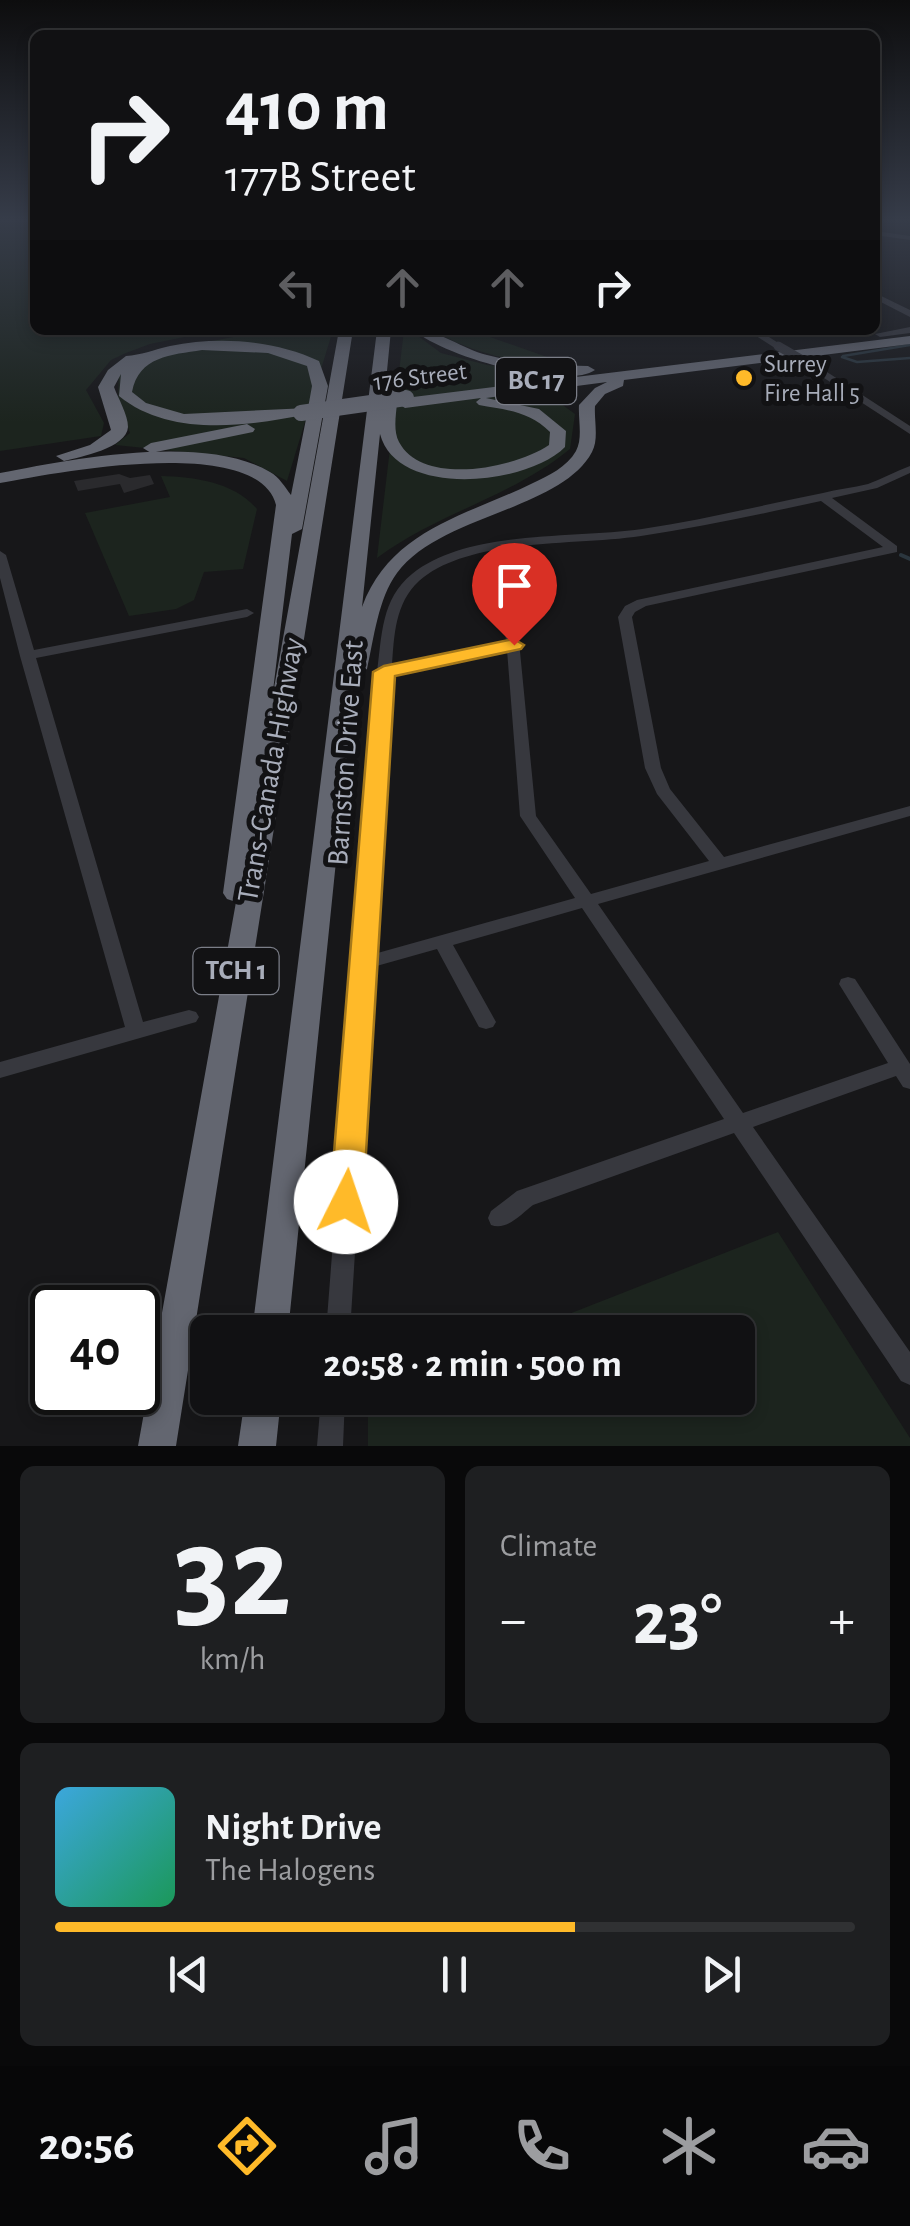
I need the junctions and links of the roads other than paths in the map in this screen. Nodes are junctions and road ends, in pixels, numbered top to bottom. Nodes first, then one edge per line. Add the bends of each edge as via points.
1 (880, 299) edge
2 (910, 314) edge
3 (880, 334) dead end
4 (220, 335) edge
5 (345, 335) edge
6 (383, 335) edge
7 (398, 335) edge
8 (430, 335) edge
9 (760, 335) edge
10 (910, 335) edge
11 (655, 371) junction
12 (522, 390) junction
13 (108, 396) junction
14 (409, 401) junction
15 (301, 414) junction
16 (910, 431) edge
17 (168, 442) junction
18 (586, 447) junction
19 (50, 464) junction
20 (0, 468) edge
21 (908, 473) edge
22 (0, 478) edge
23 (822, 496) junction
24 (0, 555) edge
25 (510, 603) dead end
26 (248, 613) dead end
27 (514, 645) junction
28 (268, 647) junction
29 (27, 656) junction
30 (384, 672) junction
31 (343, 710) junction
32 (910, 811) edge
33 (720, 864) junction
34 (587, 901) junction
35 (442, 942) junction
36 (364, 963) junction
37 (848, 984) dead end
38 (189, 1016) dead end
39 (486, 1022) dead end
40 (136, 1032) junction
41 (0, 1070) edge
42 (906, 1073) edge
43 (215, 1098) junction
44 (740, 1124) junction
45 (499, 1218) dead end
46 (272, 1315) edge
47 (339, 1315) edge
48 (910, 1373) edge
49 (261, 1415) edge
50 (332, 1415) edge
51 (156, 1446) edge
52 (258, 1446) edge
53 (330, 1446) edge

1 - 2 street
3 - 10 street
4 - 13 highway via 136,357 113,373
5 - 43 highway, Trans-Canada Highway / TCH 1
6 - 31 highway, Trans-Canada Highway / TCH 1
7 - 14 highway via 388,430 404,456 435,470 493,473 534,464 559,442 556,427 544,417 509,405
8 - 11 highway via 454,349 516,365
9 - 16 street, bridge
10 - 11 highway, 176 Street / BC 17
11 - 12 highway, 176 Street / BC 17
11 - 14 highway, 176 Street / BC 17
11 - 18 highway via 593,396 585,417
12 - 14 highway, 176 Street / BC 17
12 - 18 highway via 573,424
13 - 17 highway
13 - 19 highway via 119,432
14 - 15 highway, 176 Street, bridge
14 - 15 highway, 176 Street, bridge
15 - 17 highway, 176 Street
15 - 28 highway via 180,417 141,407 123,385 132,370 158,356 221,344 279,348 318,369 315,417
17 - 19 highway, 176 Street
18 - 31 highway via 568,470 417,542 392,567
19 - 20 highway, 176 Street
19 - 22 highway, 176 Street
19 - 28 highway via 194,459 268,478 285,504
21 - 23 street, Barnston Drive East
23 - 30 street, Barnston Drive East via 611,537 496,544 446,559 412,579 397,597
23 - 33 street via 893,549 642,602 625,618 653,768
24 - 29 street
25 - 27 street
26 - 29 street
27 - 30 street
27 - 34 street via 526,811
28 - 43 highway via 244,807
29 - 40 street
30 - 36 street, Barnston Drive East
31 - 46 highway, Trans-Canada Highway / TCH 1
32 - 33 street
33 - 34 street
34 - 35 street
34 - 44 street
35 - 36 street
35 - 39 street
36 - 47 street, Barnston Drive East
37 - 42 street
38 - 40 street
40 - 41 street
42 - 44 street
43 - 51 highway, Trans-Canada Highway / TCH 1
44 - 45 street via 526,1198
44 - 48 street
49 - 52 highway
50 - 53 street

